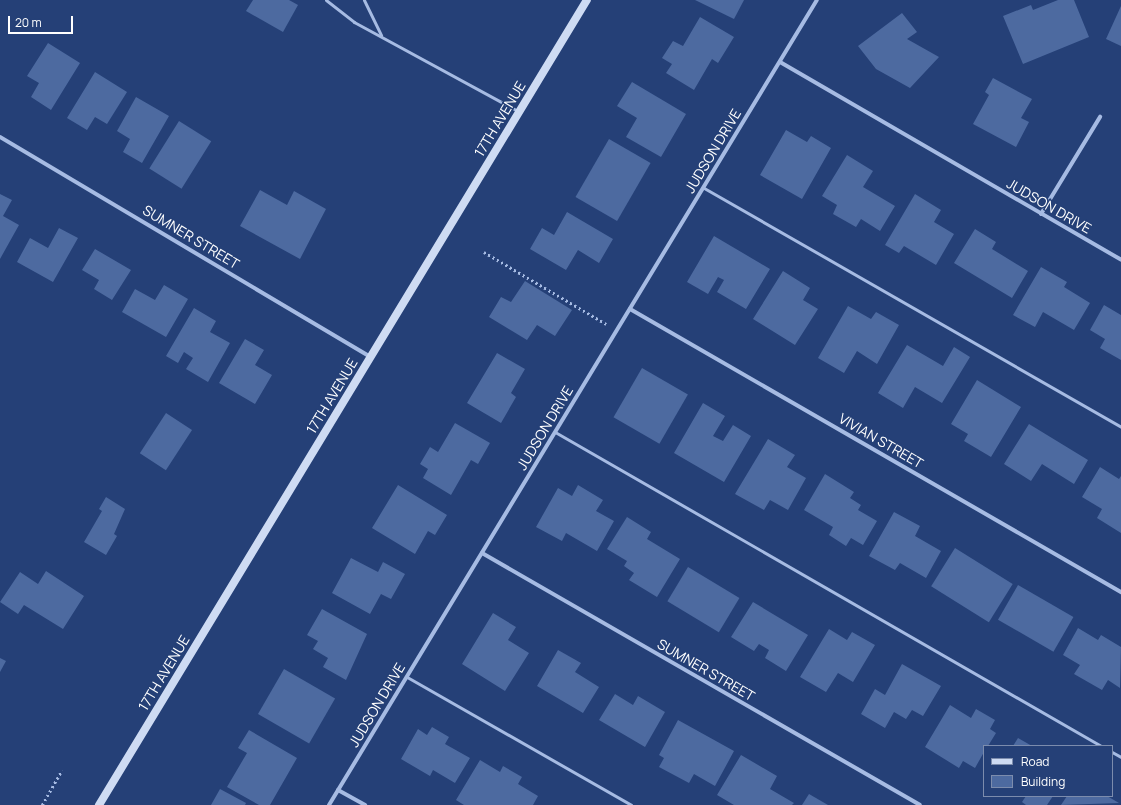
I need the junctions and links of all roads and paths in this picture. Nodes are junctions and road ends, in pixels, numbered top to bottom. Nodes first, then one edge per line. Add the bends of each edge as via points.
1 (326, 0) edge
2 (364, 0) edge
3 (587, 0) edge
4 (818, 0) edge
5 (381, 35) junction
6 (780, 62) junction
7 (520, 111) junction
8 (1100, 117) dead end
9 (0, 137) edge
10 (704, 188) junction
11 (1041, 214) junction
12 (484, 252) dead end
13 (1121, 260) edge
14 (630, 309) junction
15 (617, 331) junction
16 (371, 357) junction
17 (1121, 427) edge
18 (555, 432) junction
19 (482, 553) junction
20 (1121, 592) edge
21 (407, 676) junction
22 (1099, 745) edge
23 (62, 770) dead end
24 (338, 790) junction
25 (42, 805) edge
26 (99, 805) edge
27 (329, 805) edge
28 (364, 805) edge
29 (631, 805) edge
30 (920, 805) edge

1 - 5 lane via 354,22
2 - 5 lane
3 - 7 main road, 17TH AVENUE
4 - 6 street, JUDSON DRIVE
5 - 7 lane
6 - 10 street, JUDSON DRIVE
6 - 11 street, JUDSON DRIVE
7 - 16 main road, 17TH AVENUE
8 - 11 street
9 - 16 street, SUMNER STREET
10 - 14 street, JUDSON DRIVE
10 - 17 lane
11 - 13 street, JUDSON DRIVE
12 - 15 path
14 - 15 street, JUDSON DRIVE
14 - 20 street, VIVIAN STREET
15 - 18 street, JUDSON DRIVE
16 - 26 main road, 17TH AVENUE
18 - 19 street, JUDSON DRIVE
18 - 22 lane
19 - 21 street, JUDSON DRIVE
19 - 30 street, SUMNER STREET
21 - 24 street, JUDSON DRIVE
21 - 29 lane
23 - 25 path
24 - 27 street, JUDSON DRIVE
24 - 28 street

